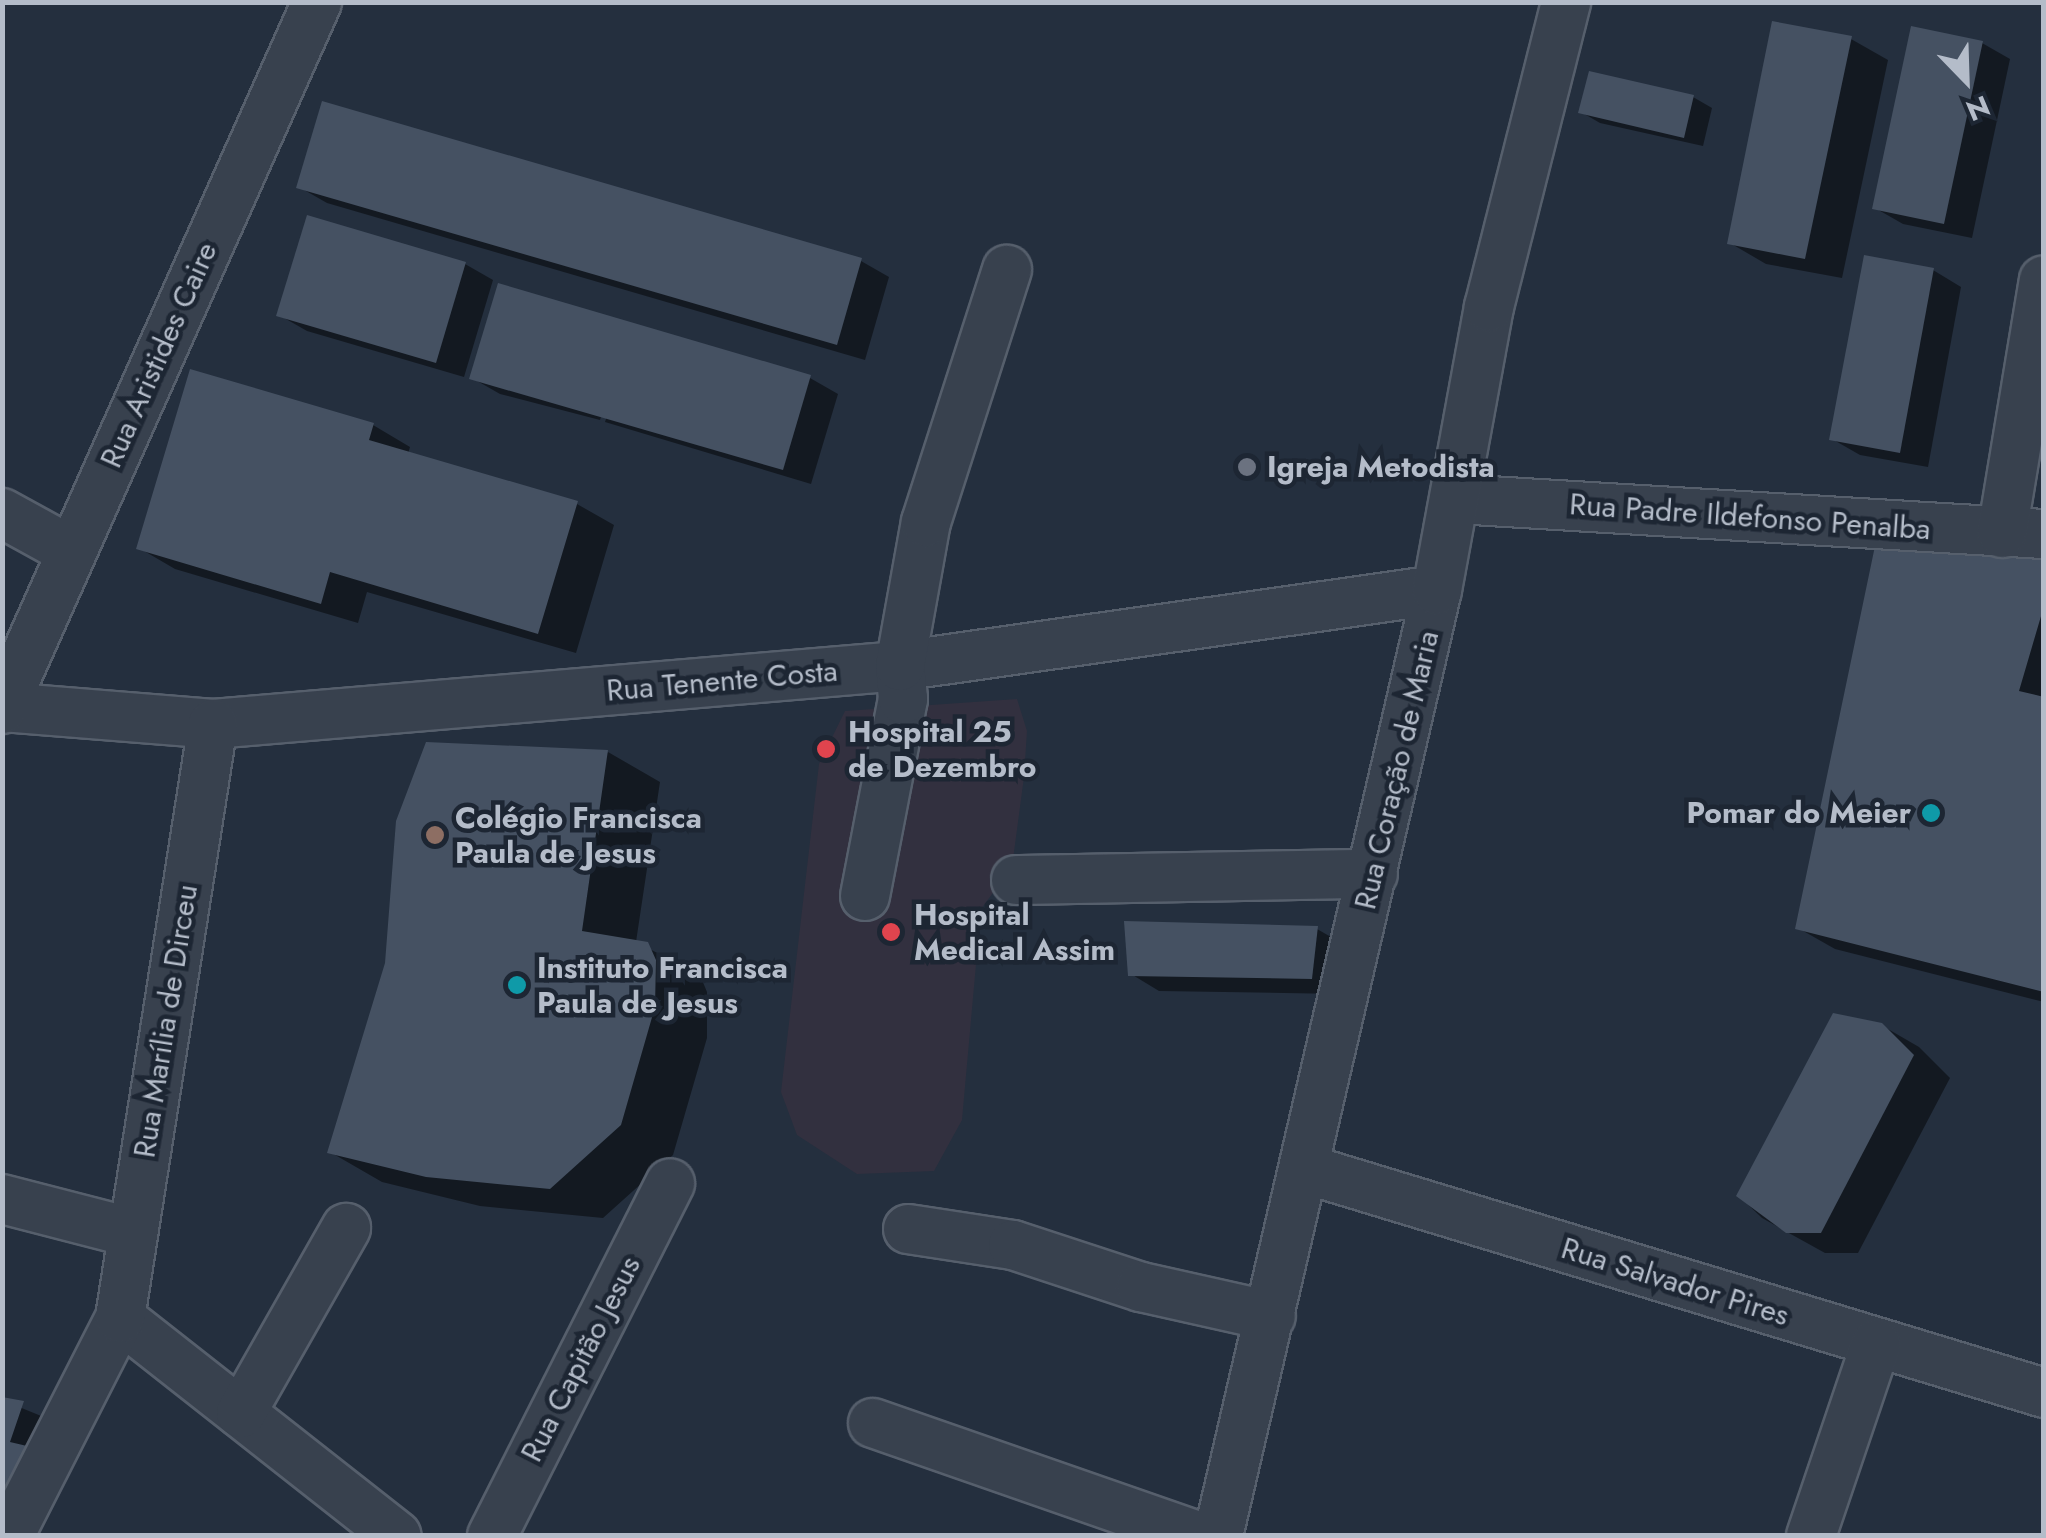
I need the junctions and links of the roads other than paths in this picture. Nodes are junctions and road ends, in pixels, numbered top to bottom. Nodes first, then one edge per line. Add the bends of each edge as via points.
1 (317, 2) edge
2 (1566, 2) edge
3 (1007, 270) dead end
4 (2044, 280) edge
5 (1456, 500) junction
6 (2, 513) edge
7 (2023, 533) edge
8 (71, 550) junction
9 (1437, 590) junction
10 (900, 666) junction
11 (3, 708) edge
12 (213, 724) junction
13 (1373, 874) junction
14 (1016, 880) dead end
15 (865, 896) dead end
16 (1306, 1169) junction
17 (670, 1183) dead end
18 (2, 1199) edge
19 (346, 1228) dead end
20 (908, 1229) dead end
21 (133, 1234) junction
22 (1271, 1316) junction
23 (120, 1318) junction
24 (1876, 1344) junction
25 (2044, 1393) edge
26 (241, 1413) junction
27 (872, 1424) dead end
28 (9, 1536) edge
29 (397, 1536) edge
30 (492, 1536) edge
31 (1198, 1536) edge
32 (1218, 1536) edge
33 (1812, 1536) edge

1 - 8 street, Rua Aristides Caire
2 - 5 street, Rua Coração de Maria via 1489,307
3 - 10 street via 926,522
4 - 7 street
5 - 7 street, Rua Padre Ildefonso Penalba
5 - 9 street, Rua Coração de Maria
6 - 8 street
8 - 11 street, Rua Aristides Caire
9 - 10 street, Rua Tenente Costa
9 - 13 street, Rua Coração de Maria
10 - 12 street, Rua Tenente Costa
10 - 15 street via 903,699
11 - 12 street, Rua Tenente Costa
12 - 21 street, Rua Marília de Dirceu
13 - 14 street
13 - 16 street, Rua Coração de Maria
16 - 22 street, Rua Coração de Maria
16 - 24 street, Rua Salvador Pires
17 - 30 street, Rua Capitão Jesus
18 - 21 street
19 - 26 street
20 - 22 street via 1014,1245 1141,1287
21 - 23 street, Rua Marília de Dirceu
22 - 32 street, Rua Coração de Maria
23 - 26 street
23 - 28 street, Rua Marília de Dirceu
24 - 25 street, Rua Salvador Pires
24 - 33 street
26 - 29 street
27 - 31 street

